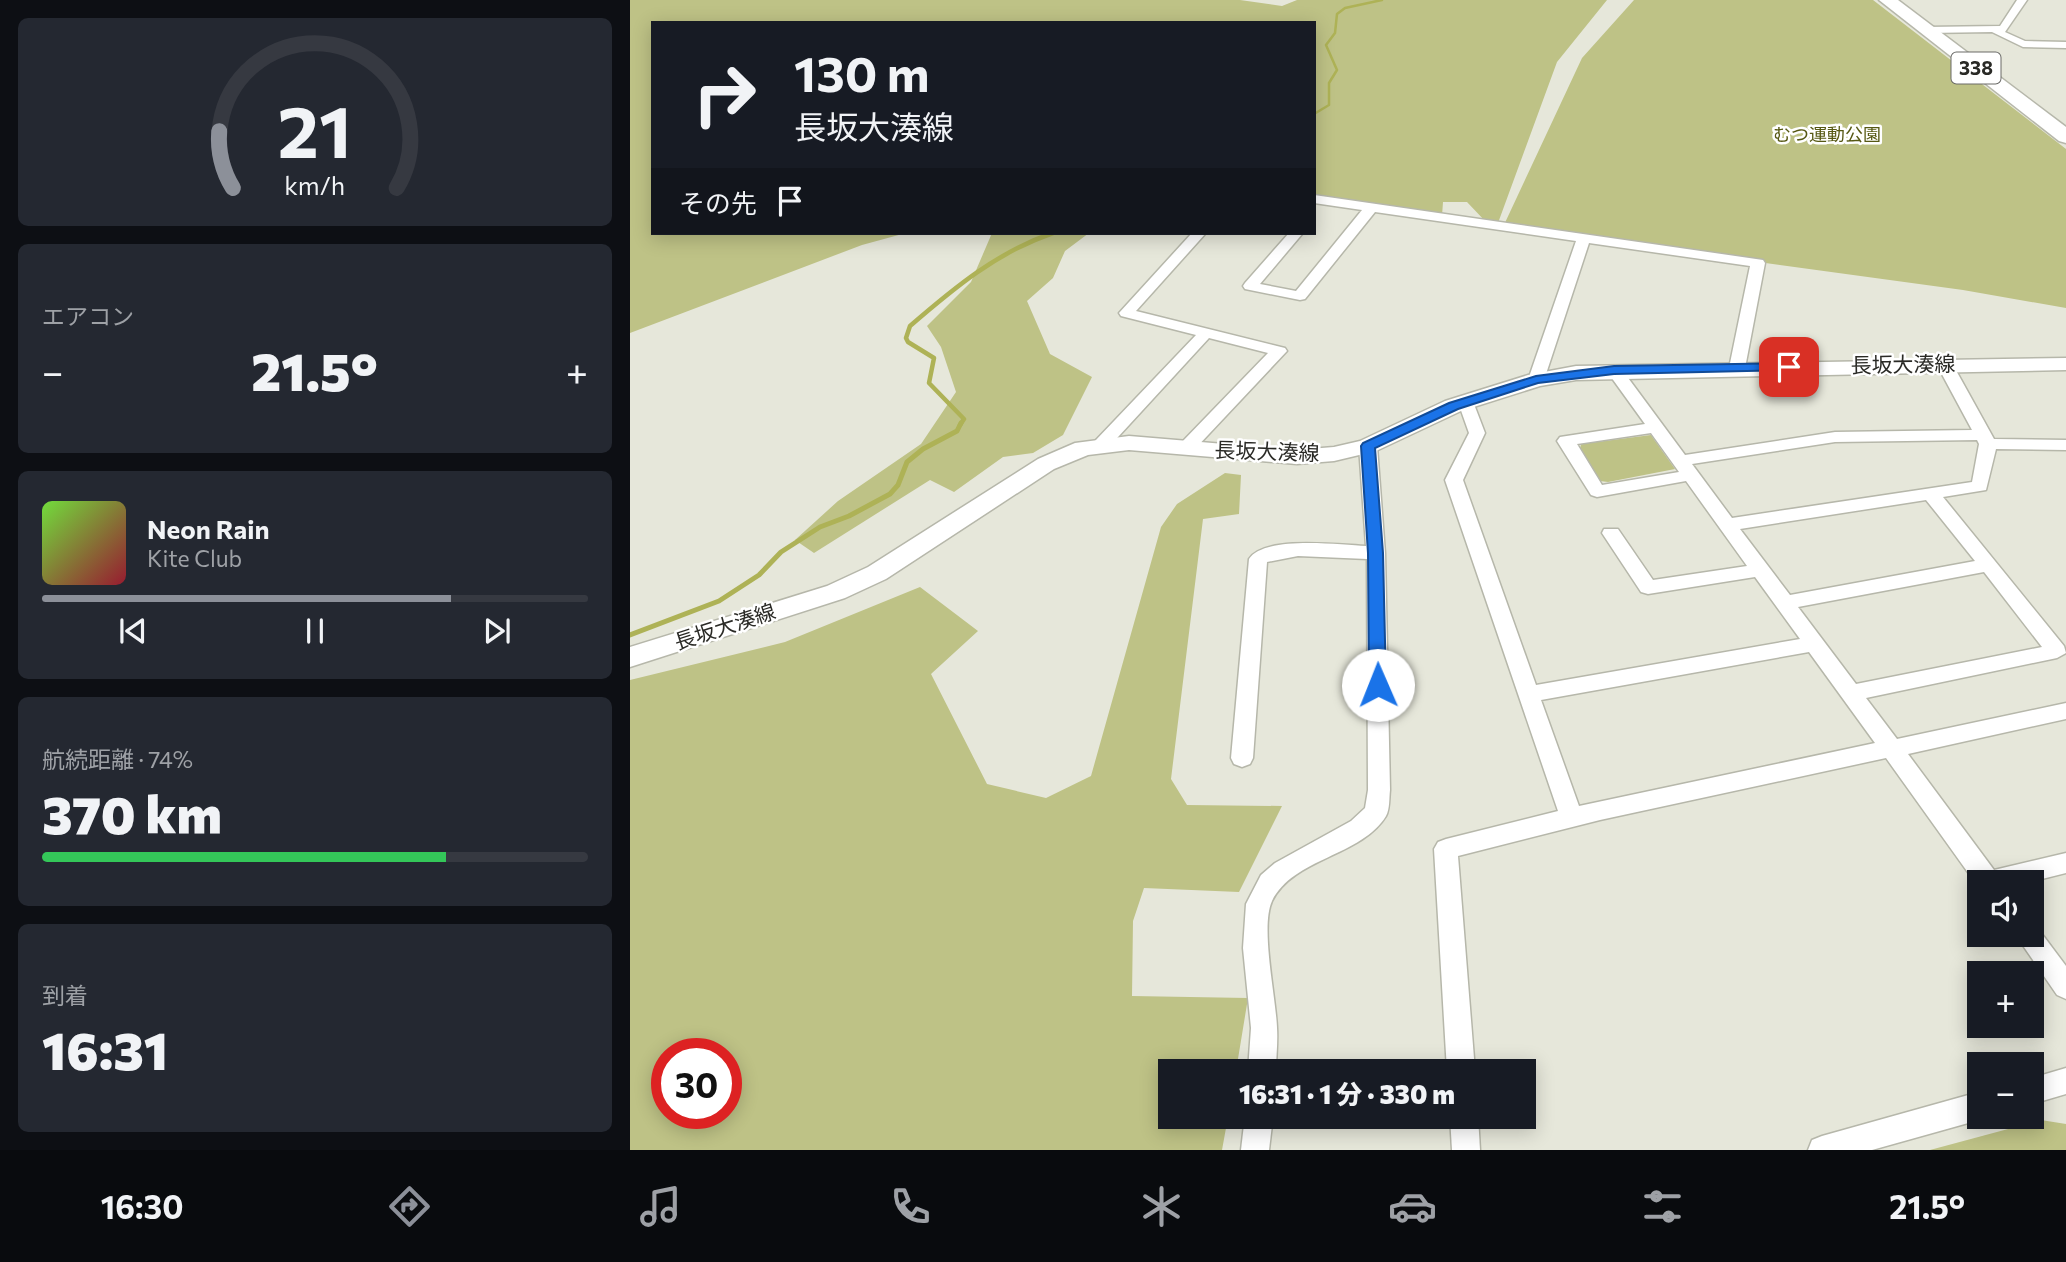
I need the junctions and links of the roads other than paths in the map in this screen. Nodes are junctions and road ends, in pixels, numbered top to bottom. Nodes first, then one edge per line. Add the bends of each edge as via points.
1 (1887, 0) edge
2 (2022, 0) edge
3 (1927, 30) junction
4 (1996, 31) junction
5 (2066, 45) edge
6 (2066, 137) edge
7 (1319, 200) edge
8 (1370, 209) junction
9 (1197, 235) edge
10 (1294, 235) edge
11 (1583, 239) junction
12 (1206, 333) junction
13 (1945, 365) junction
14 (2066, 365) edge
15 (1737, 368) junction
16 (1614, 370) junction
17 (1536, 380) junction
18 (1466, 402) junction
19 (1655, 427) junction
20 (1986, 440) junction
21 (1101, 445) junction
22 (2066, 445) edge
23 (1368, 446) junction
24 (1187, 447) junction
25 (1685, 468) junction
26 (1932, 495) junction
27 (1727, 525) junction
28 (1611, 533) dead end
29 (1376, 553) junction
30 (1989, 565) junction
31 (1760, 569) junction
32 (1784, 603) junction
33 (1814, 644) junction
34 (630, 657) edge
35 (1528, 694) junction
36 (1851, 694) junction
37 (2066, 711) edge
38 (1892, 750) junction
39 (1242, 758) dead end
40 (1571, 816) junction
41 (2066, 863) edge
42 (2037, 947) edge
43 (2066, 987) edge
44 (1263, 1059) edge
45 (1460, 1059) edge
46 (2066, 1081) edge
47 (2044, 1087) edge
48 (1967, 1109) edge
49 (1257, 1129) edge
50 (1465, 1129) edge
51 (1255, 1150) edge
52 (1466, 1150) edge
53 (1822, 1150) edge

1 - 3 highway, 338
2 - 4 street via 2003,29
3 - 4 street
3 - 6 highway, 338
4 - 5 street via 2023,44
7 - 8 street
8 - 10 street via 1300,296 1250,286
8 - 11 street
9 - 12 street via 1126,313
11 - 15 street via 1758,263
11 - 17 street
12 - 21 street
12 - 24 street via 1279,351
13 - 14 main road, 長坂大湊線
13 - 15 main road, 長坂大湊線
13 - 20 street
15 - 16 main road, 長坂大湊線
16 - 17 main road, 長坂大湊線
16 - 19 street
17 - 18 main road, 長坂大湊線
18 - 23 main road, 長坂大湊線
18 - 35 street via 1477,433 1454,480
19 - 25 street
19 - 25 street via 1566,441 1597,491
20 - 22 street
20 - 25 street via 1835,437
20 - 26 street via 1980,485
21 - 24 main road, 長坂大湊線
21 - 34 main road, 長坂大湊線 via 1046,464 877,573 836,592
23 - 24 main road, 長坂大湊線 via 1297,457
23 - 29 street
25 - 27 street
26 - 27 street
26 - 30 street
27 - 31 street
28 - 31 street via 1648,587
29 - 39 street via 1283,551 1258,559
29 - 44 street via 1376,813 1359,828 1284,870 1270,882 1258,904
30 - 32 street
30 - 36 street via 2057,652
31 - 32 street
32 - 33 street
33 - 35 street
33 - 36 street
35 - 40 street
36 - 38 street
37 - 38 street
38 - 40 street
38 - 41 street via 1989,882
40 - 45 street via 1446,849
42 - 43 street
46 - 47 street
48 - 53 street
49 - 51 street
50 - 52 street

